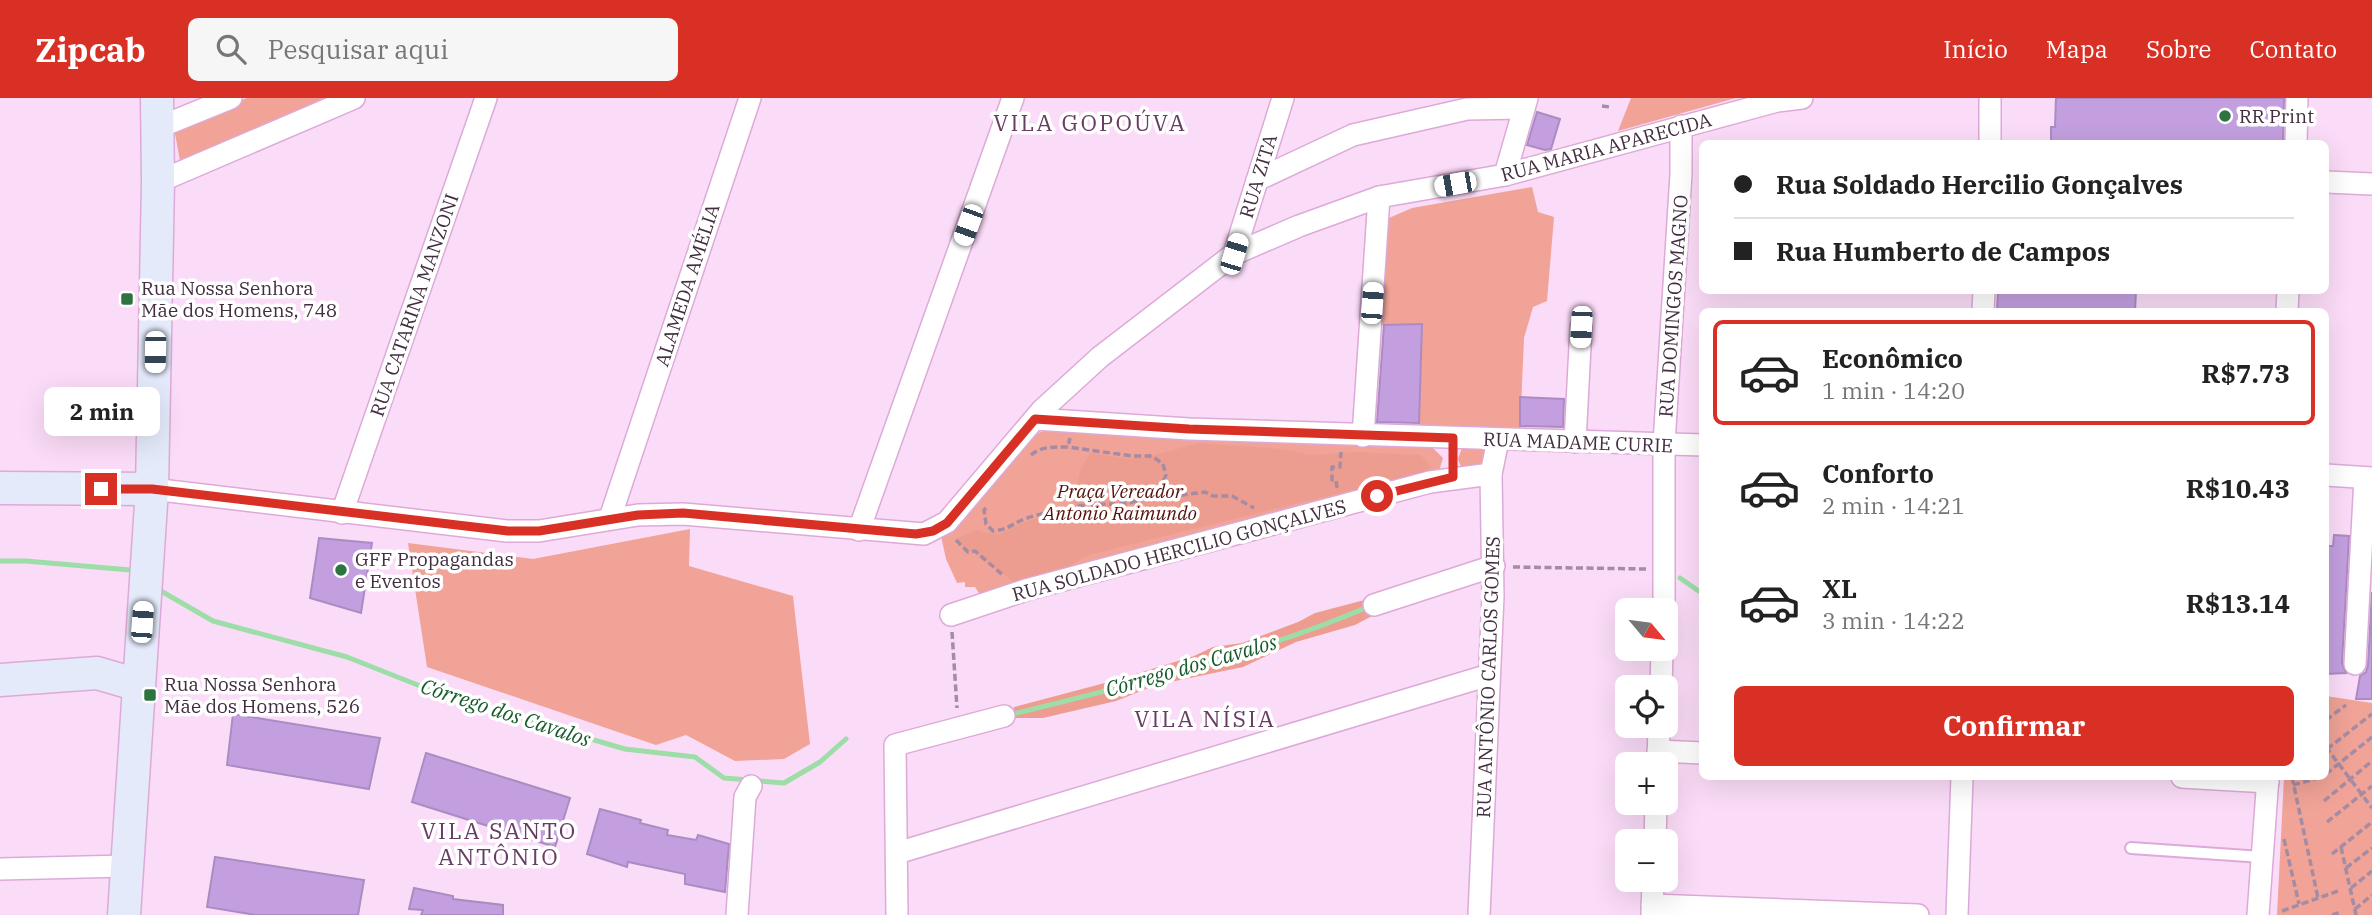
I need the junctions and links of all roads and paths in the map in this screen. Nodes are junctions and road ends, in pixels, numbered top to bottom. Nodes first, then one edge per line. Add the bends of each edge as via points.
1 (231, 98) edge
2 (354, 98) edge
3 (486, 98) edge
4 (750, 98) edge
5 (1013, 98) edge
6 (1283, 98) edge
7 (1802, 98) edge
8 (1990, 98) edge
9 (2297, 98) edge
10 (1777, 100) edge
11 (1525, 103) edge
12 (1602, 106) dead end
13 (1610, 107) dead end
14 (157, 113) edge
15 (1681, 126) junction
16 (1990, 140) edge
17 (2296, 140) edge
18 (1681, 174) junction
19 (1699, 174) edge
20 (1505, 175) junction
21 (1257, 180) junction
22 (158, 182) junction
23 (2329, 182) edge
24 (2372, 184) edge
25 (1379, 197) junction
26 (1234, 254) junction
27 (1581, 327) dead end
28 (1035, 419) junction
29 (1073, 429) dead end
30 (1363, 436) junction
31 (1453, 438) junction
32 (1498, 440) junction
33 (1575, 442) junction
34 (1342, 443) dead end
35 (1664, 444) junction
36 (1699, 445) edge
37 (1068, 447) junction
38 (1153, 449) dead end
39 (1152, 456) junction
40 (1025, 461) dead end
41 (625, 472) junction
42 (1492, 474) junction
43 (2329, 475) edge
44 (1453, 477) junction
45 (2368, 478) edge
46 (1161, 487) junction
47 (0, 488) edge
48 (152, 489) junction
49 (1337, 499) dead end
50 (1256, 509) dead end
51 (984, 510) dead end
52 (342, 513) junction
53 (638, 515) junction
54 (610, 519) junction
55 (947, 523) junction
56 (859, 530) junction
57 (1494, 566) junction
58 (1665, 570) junction
59 (1026, 590) junction
60 (1664, 598) edge
61 (1374, 605) dead end
62 (951, 615) joint
63 (140, 649) junction
64 (2355, 664) dead end
65 (97, 673) junction
66 (1489, 675) junction
67 (0, 680) edge
68 (138, 685) junction
69 (2346, 705) dead end
70 (2372, 714) edge
71 (1004, 716) dead end
72 (2329, 718) edge
73 (959, 728) junction
74 (2372, 737) edge
75 (2329, 746) edge
76 (2329, 752) edge
77 (1699, 753) edge
78 (1678, 756) edge
79 (2372, 761) edge
80 (2338, 764) junction
81 (2329, 772) edge
82 (2350, 779) junction
83 (1962, 780) edge
84 (2268, 780) edge
85 (2292, 780) edge
86 (2310, 780) edge
87 (2293, 785) junction
88 (751, 786) dead end
89 (2372, 786) edge
90 (2362, 794) junction
91 (2324, 800) dead end
92 (2372, 807) edge
93 (2327, 822) dead end
94 (2372, 822) edge
95 (2284, 837) dead end
96 (2341, 847) junction
97 (2131, 848) dead end
98 (2372, 848) edge
99 (897, 853) junction
100 (2332, 854) dead end
101 (2262, 857) junction
102 (127, 866) junction
103 (2346, 868) junction
104 (0, 869) edge
105 (2372, 871) edge
106 (2351, 888) junction
107 (2338, 891) dead end
108 (1653, 892) edge
109 (2372, 895) edge
110 (2318, 898) junction
111 (2299, 904) junction
112 (2354, 909) junction
113 (1652, 910) edge
114 (2282, 911) dead end
115 (2341, 912) dead end
116 (124, 915) edge
117 (737, 915) edge
118 (897, 915) edge
119 (1479, 915) edge
120 (1918, 915) edge
121 (1957, 915) edge
122 (2258, 915) edge
123 (2332, 915) edge
124 (2356, 915) edge

1 - 14 street
2 - 22 street
3 - 52 street, RUA CATARINA MANZONI
4 - 41 street, ALAMEDA AMÉLIA
5 - 56 street
6 - 21 street, RUA ZITA
7 - 10 street, RUA MARIA APARECIDA
8 - 16 street
9 - 17 street
10 - 15 street, RUA MARIA APARECIDA
11 - 20 street
11 - 21 street via 1467,109 1353,135
12 - 13 path
14 - 22 street
15 - 18 street, RUA DOMINGOS MAGNO
15 - 20 street, RUA MARIA APARECIDA
18 - 19 street
18 - 35 street, RUA DOMINGOS MAGNO
20 - 25 street, RUA MARIA APARECIDA
21 - 26 street, RUA ZITA
22 - 48 street
23 - 24 street
25 - 26 street, RUA MARIA APARECIDA
25 - 30 street
26 - 28 street, RUA MARIA APARECIDA via 1100,357
27 - 33 street
28 - 30 street, RUA MADAME CURIE
28 - 55 street, RUA MARIA APARECIDA
29 - 37 path
30 - 31 street, RUA MADAME CURIE
31 - 32 street, RUA MADAME CURIE
31 - 44 street
32 - 33 street, RUA MADAME CURIE
32 - 42 street, RUA ANTÔNIO CARLOS GOMES
33 - 35 street, RUA MADAME CURIE
34 - 49 path via 1340,467 1332,467
35 - 36 street, RUA MADAME CURIE
35 - 58 street, RUA DOMINGOS MAGNO
37 - 39 path
37 - 40 path via 1037,450
38 - 39 path
39 - 46 path via 1163,464 1166,475
41 - 53 street
41 - 54 street, ALAMEDA AMÉLIA
42 - 44 street, RUA SOLDADO HERCILIO GONÇALVES
42 - 57 street, RUA ANTÔNIO CARLOS GOMES
43 - 45 street
44 - 59 street, RUA SOLDADO HERCILIO GONÇALVES
45 - 64 street
46 - 50 path via 1182,495 1232,496
46 - 51 path via 1120,505 1085,505 1022,520 1004,531 993,531 986,524
47 - 48 street
48 - 52 street
48 - 63 street
52 - 54 street via 518,531
53 - 54 street
53 - 56 street via 683,513
55 - 56 street via 924,534
55 - 59 path via 968,552 975,551
57 - 58 path
57 - 61 street
57 - 66 street, RUA ANTÔNIO CARLOS GOMES
58 - 60 street, RUA DOMINGOS MAGNO
59 - 62 street, RUA SOLDADO HERCILIO GONÇALVES
62 - 73 path
63 - 65 street
63 - 68 street
65 - 67 street
65 - 68 street
66 - 99 street
66 - 119 street, RUA ANTÔNIO CARLOS GOMES
68 - 102 street
69 - 72 path
70 - 75 path
71 - 73 street
73 - 99 street via 895,745
74 - 80 path
76 - 80 path
77 - 78 street
79 - 82 path
80 - 81 path
80 - 82 path
82 - 90 path
82 - 91 path
83 - 121 street
84 - 101 street
85 - 87 path
86 - 87 path
87 - 110 path
88 - 117 street via 745,797
89 - 90 path
90 - 92 path
90 - 93 path
94 - 96 path
95 - 111 path
96 - 100 path
96 - 103 path
97 - 101 lane
98 - 103 path
99 - 118 street
101 - 122 street
102 - 104 street
102 - 116 street
103 - 106 path
105 - 106 path
106 - 112 path
107 - 110 path
108 - 113 street
109 - 112 path
110 - 111 path
111 - 114 path
112 - 124 path
113 - 120 street
115 - 123 path

